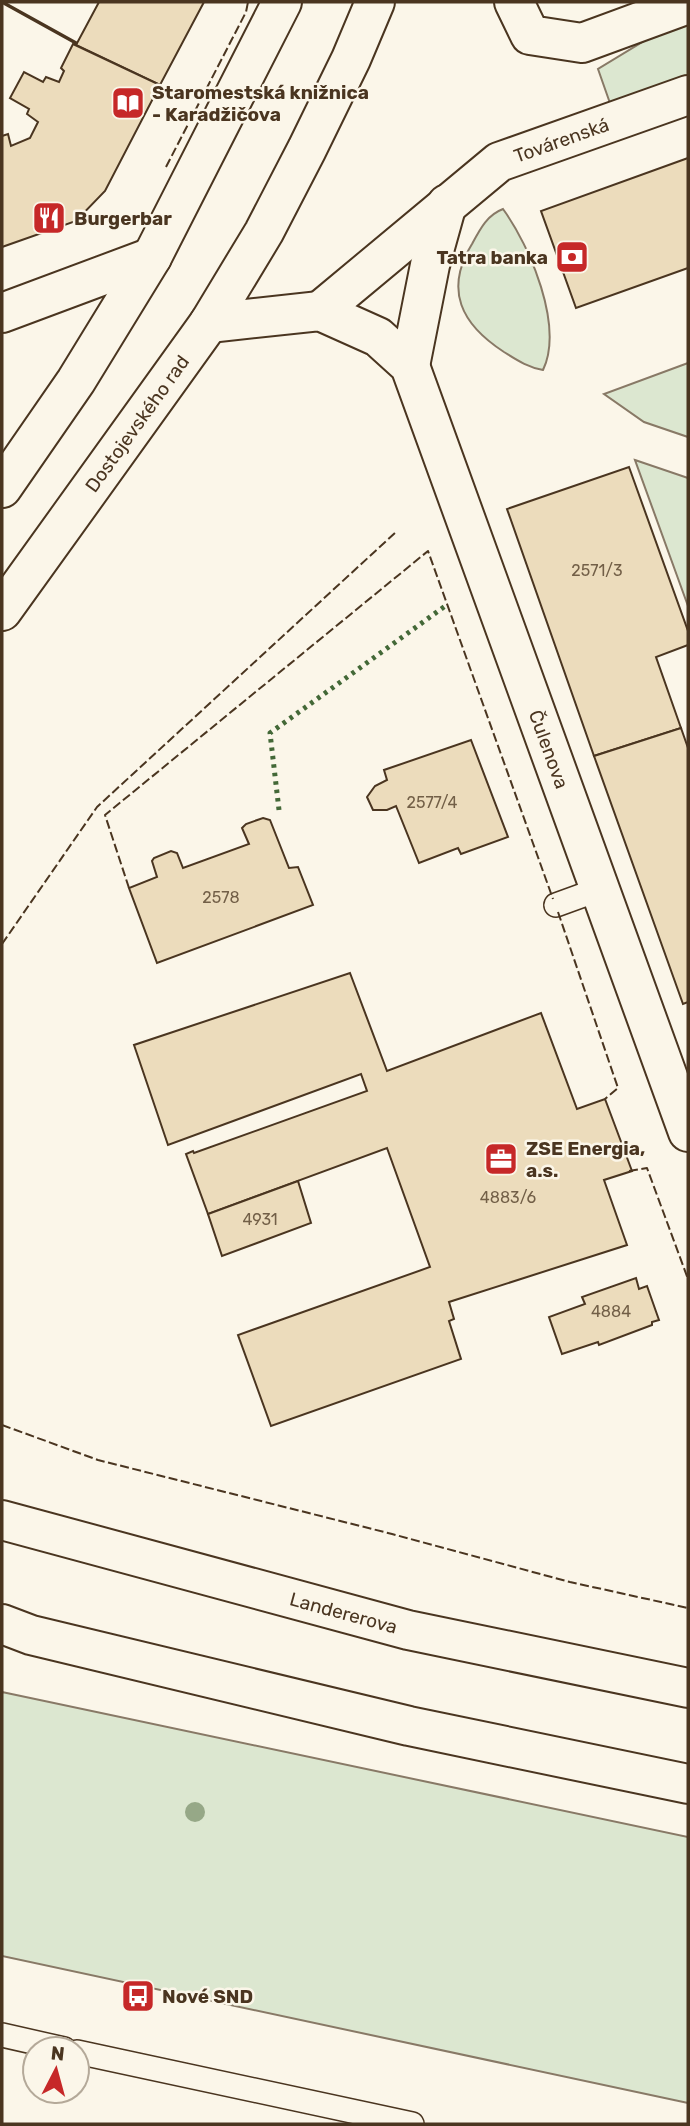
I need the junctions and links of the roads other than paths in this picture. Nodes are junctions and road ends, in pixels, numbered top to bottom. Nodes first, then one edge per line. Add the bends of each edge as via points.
1 (375, 2) edge
2 (514, 2) edge
3 (688, 4) edge
4 (278, 6) edge
5 (688, 95) edge
6 (447, 204) junction
7 (152, 257) junction
8 (320, 310) junction
9 (2, 313) edge
10 (209, 323) junction
11 (411, 366) junction
12 (2, 488) edge
13 (2, 611) edge
14 (600, 888) junction
15 (555, 905) dead end
16 (688, 1132) edge
17 (2, 1520) edge
18 (2, 1624) edge
19 (688, 1688) edge
20 (688, 1784) edge
21 (2, 2035) edge
22 (21, 2039) edge
23 (91, 2055) edge
24 (412, 2124) edge

1 - 10 street, Dostojevského rad via 307,149
2 - 3 street via 530,36 582,43
4 - 7 street
5 - 6 street, Továrenská via 499,162
6 - 8 street, Továrenská
6 - 11 street via 429,265
7 - 9 street
7 - 12 street via 76,381
8 - 10 street
8 - 11 street, Čulenova via 378,337
10 - 13 street, Dostojevského rad
11 - 14 street, Čulenova
14 - 15 lane
14 - 16 street, Čulenova
17 - 19 street, Landererova via 408,1630
18 - 20 street via 31,1635 409,1726
21 - 22 lane
23 - 24 lane

